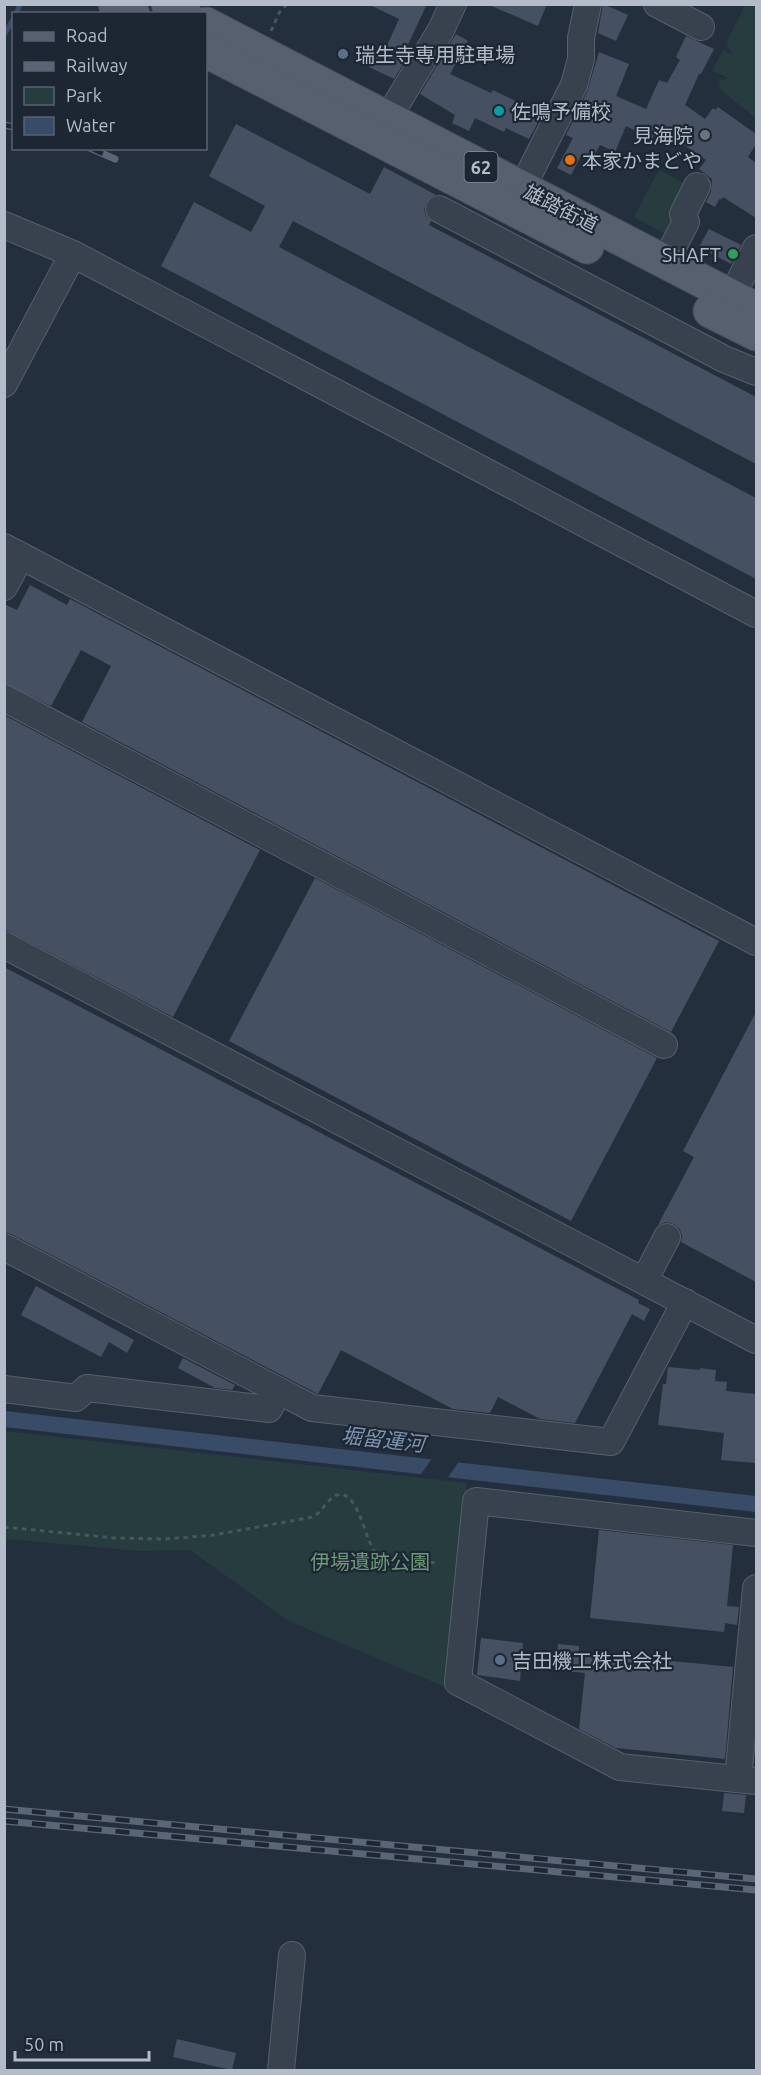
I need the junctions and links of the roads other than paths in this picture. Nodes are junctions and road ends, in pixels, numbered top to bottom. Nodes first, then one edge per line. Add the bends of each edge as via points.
1 (115, 4) edge
2 (168, 4) edge
3 (453, 4) edge
4 (588, 4) edge
5 (657, 4) edge
6 (129, 12) edge
7 (182, 12) edge
8 (207, 25) edge
9 (701, 27) dead end
10 (207, 52) edge
11 (387, 118) junction
12 (697, 186) dead end
13 (522, 188) junction
14 (439, 209) dead end
15 (4, 225) edge
16 (756, 249) edge
17 (73, 254) junction
18 (665, 262) junction
19 (744, 302) edge
20 (756, 334) edge
21 (756, 372) edge
22 (4, 384) edge
23 (13, 551) edge
24 (4, 587) edge
25 (756, 614) edge
26 (4, 698) edge
27 (756, 942) edge
28 (4, 945) edge
29 (664, 1045) dead end
30 (667, 1237) dead end
31 (4, 1247) edge
32 (644, 1281) junction
33 (685, 1302) junction
34 (756, 1340) edge
35 (4, 1389) edge
36 (279, 1391) junction
37 (756, 1533) edge
38 (756, 1588) edge
39 (747, 1780) edge
40 (292, 1955) dead end
41 (280, 2070) edge

1 - 6 main road
2 - 7 main road
3 - 11 street
4 - 13 street via 574,85
5 - 9 street
8 - 11 main road, 雄踏街道 / 62
10 - 20 main road, 雄踏街道 / 62
11 - 13 main road, 雄踏街道 / 62
12 - 18 street via 683,214 686,222
13 - 18 main road, 雄踏街道 / 62
14 - 21 street via 724,359
15 - 17 street
16 - 19 street
17 - 22 street
17 - 25 street
18 - 19 main road, 雄踏街道 / 62
23 - 24 street
23 - 27 street
26 - 29 street
28 - 32 street
30 - 32 street
31 - 36 street
32 - 33 street
33 - 34 street
33 - 36 street via 611,1442 312,1408
35 - 36 street via 76,1398 87,1388 269,1409
37 - 39 street via 476,1501 458,1682 620,1767
38 - 39 street
40 - 41 street

